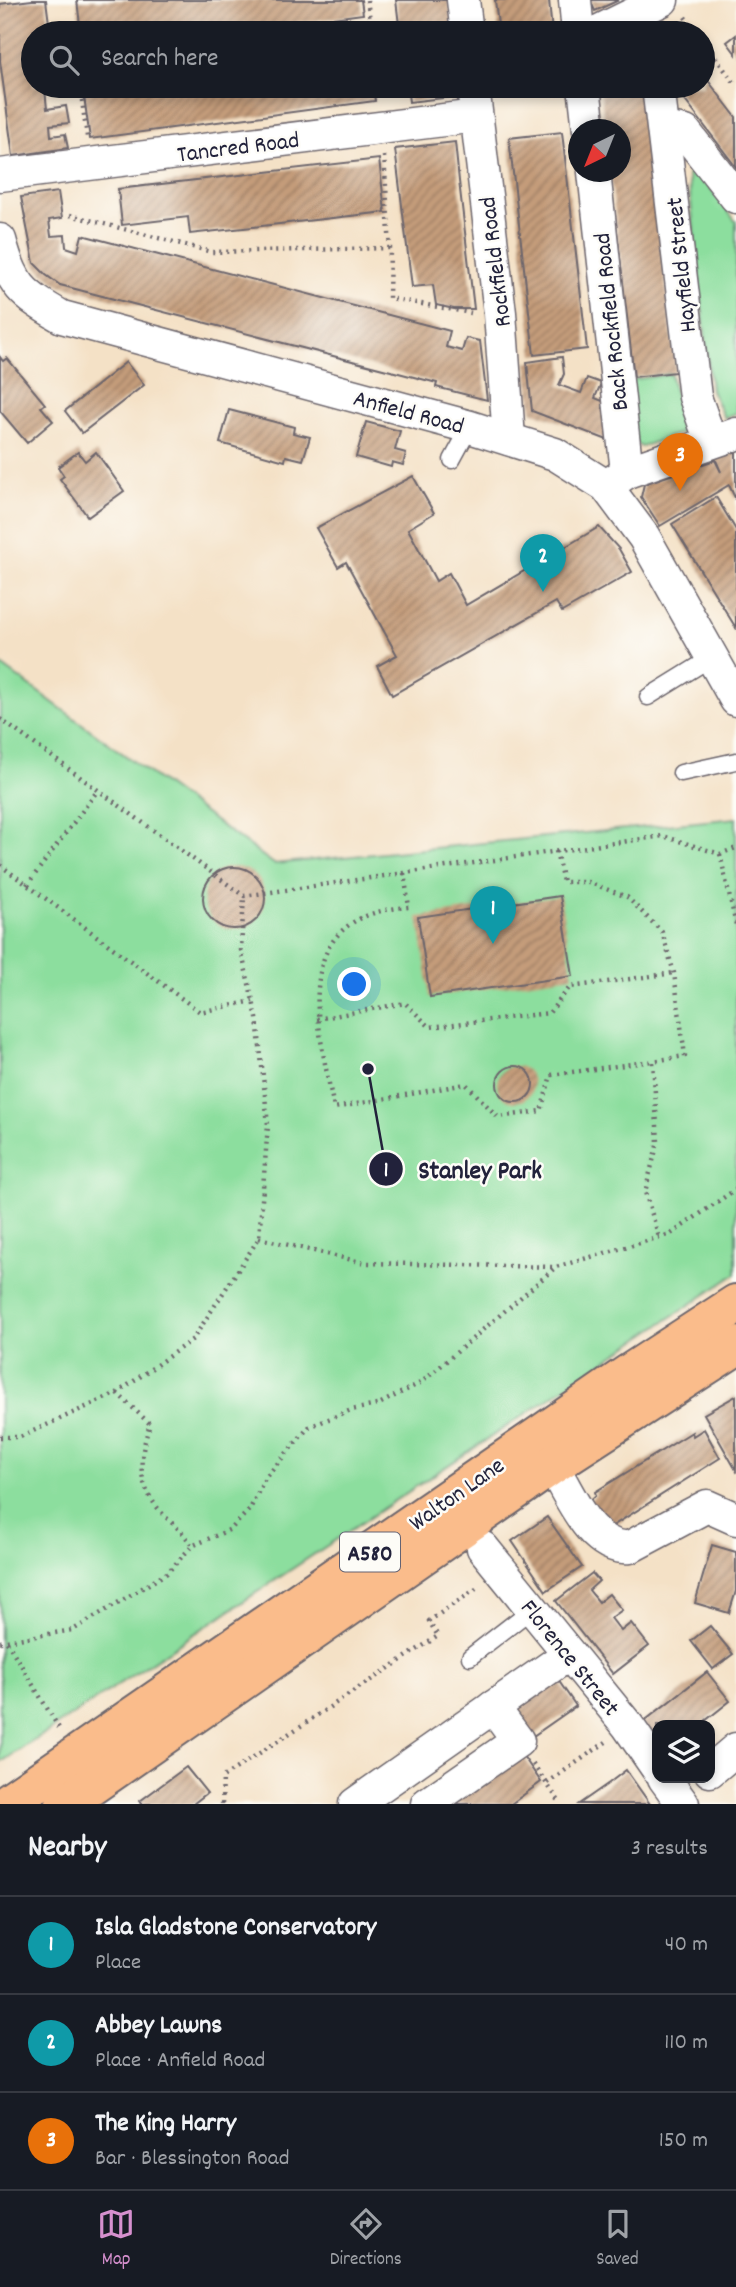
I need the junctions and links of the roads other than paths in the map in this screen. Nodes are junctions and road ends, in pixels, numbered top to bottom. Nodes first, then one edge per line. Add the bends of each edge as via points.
1 (463, 0) edge
2 (575, 0) edge
3 (654, 13) edge
4 (466, 21) edge
5 (577, 21) edge
6 (630, 21) edge
7 (585, 98) edge
8 (660, 98) edge
9 (474, 101) edge
10 (588, 119) edge
11 (664, 128) junction
12 (0, 175) edge
13 (595, 182) edge
14 (736, 197) edge
15 (0, 240) edge
16 (470, 427) junction
17 (724, 438) edge
18 (509, 439) junction
19 (452, 460) dead end
20 (617, 479) junction
21 (711, 659) junction
22 (648, 697) dead end
23 (736, 700) edge
24 (736, 761) edge
25 (681, 773) dead end
26 (736, 1304) edge
27 (736, 1346) edge
28 (552, 1465) junction
29 (736, 1519) edge
30 (492, 1560) road end
31 (532, 1609) junction
32 (569, 1654) junction
33 (470, 1657) dead end
34 (494, 1707) junction
35 (736, 1749) edge
36 (652, 1761) edge
37 (715, 1767) edge
38 (6, 1804) edge
39 (65, 1804) edge
40 (355, 1804) edge
41 (427, 1804) edge

1 - 4 street
2 - 5 street
3 - 6 street
7 - 10 street
8 - 11 street, Hayfield Street
9 - 12 street, Tancred Road via 382,128
9 - 18 street, Rockfield Road via 500,313
11 - 14 street via 685,132
11 - 17 street, Hayfield Street via 695,397
13 - 20 street, Back Rockfield Road
15 - 16 street, Anfield Road via 7,268 26,297 62,317
16 - 18 street, Anfield Road
16 - 19 lane
17 - 20 street
18 - 20 street, Anfield Road
20 - 21 street, Anfield Road
21 - 22 lane
21 - 23 street, Anfield Road
24 - 25 lane
26 - 38 highway, Walton Lane / A580 via 618,1380
27 - 28 highway, Walton Lane / A580
28 - 29 street via 590,1525 610,1545 630,1547 706,1506
28 - 39 highway, Walton Lane / A580
30 - 31 street, Florence Street
31 - 32 street, Florence Street
31 - 33 lane
32 - 34 street
32 - 36 street, Florence Street
34 - 40 street
34 - 41 street via 518,1741
35 - 37 street

